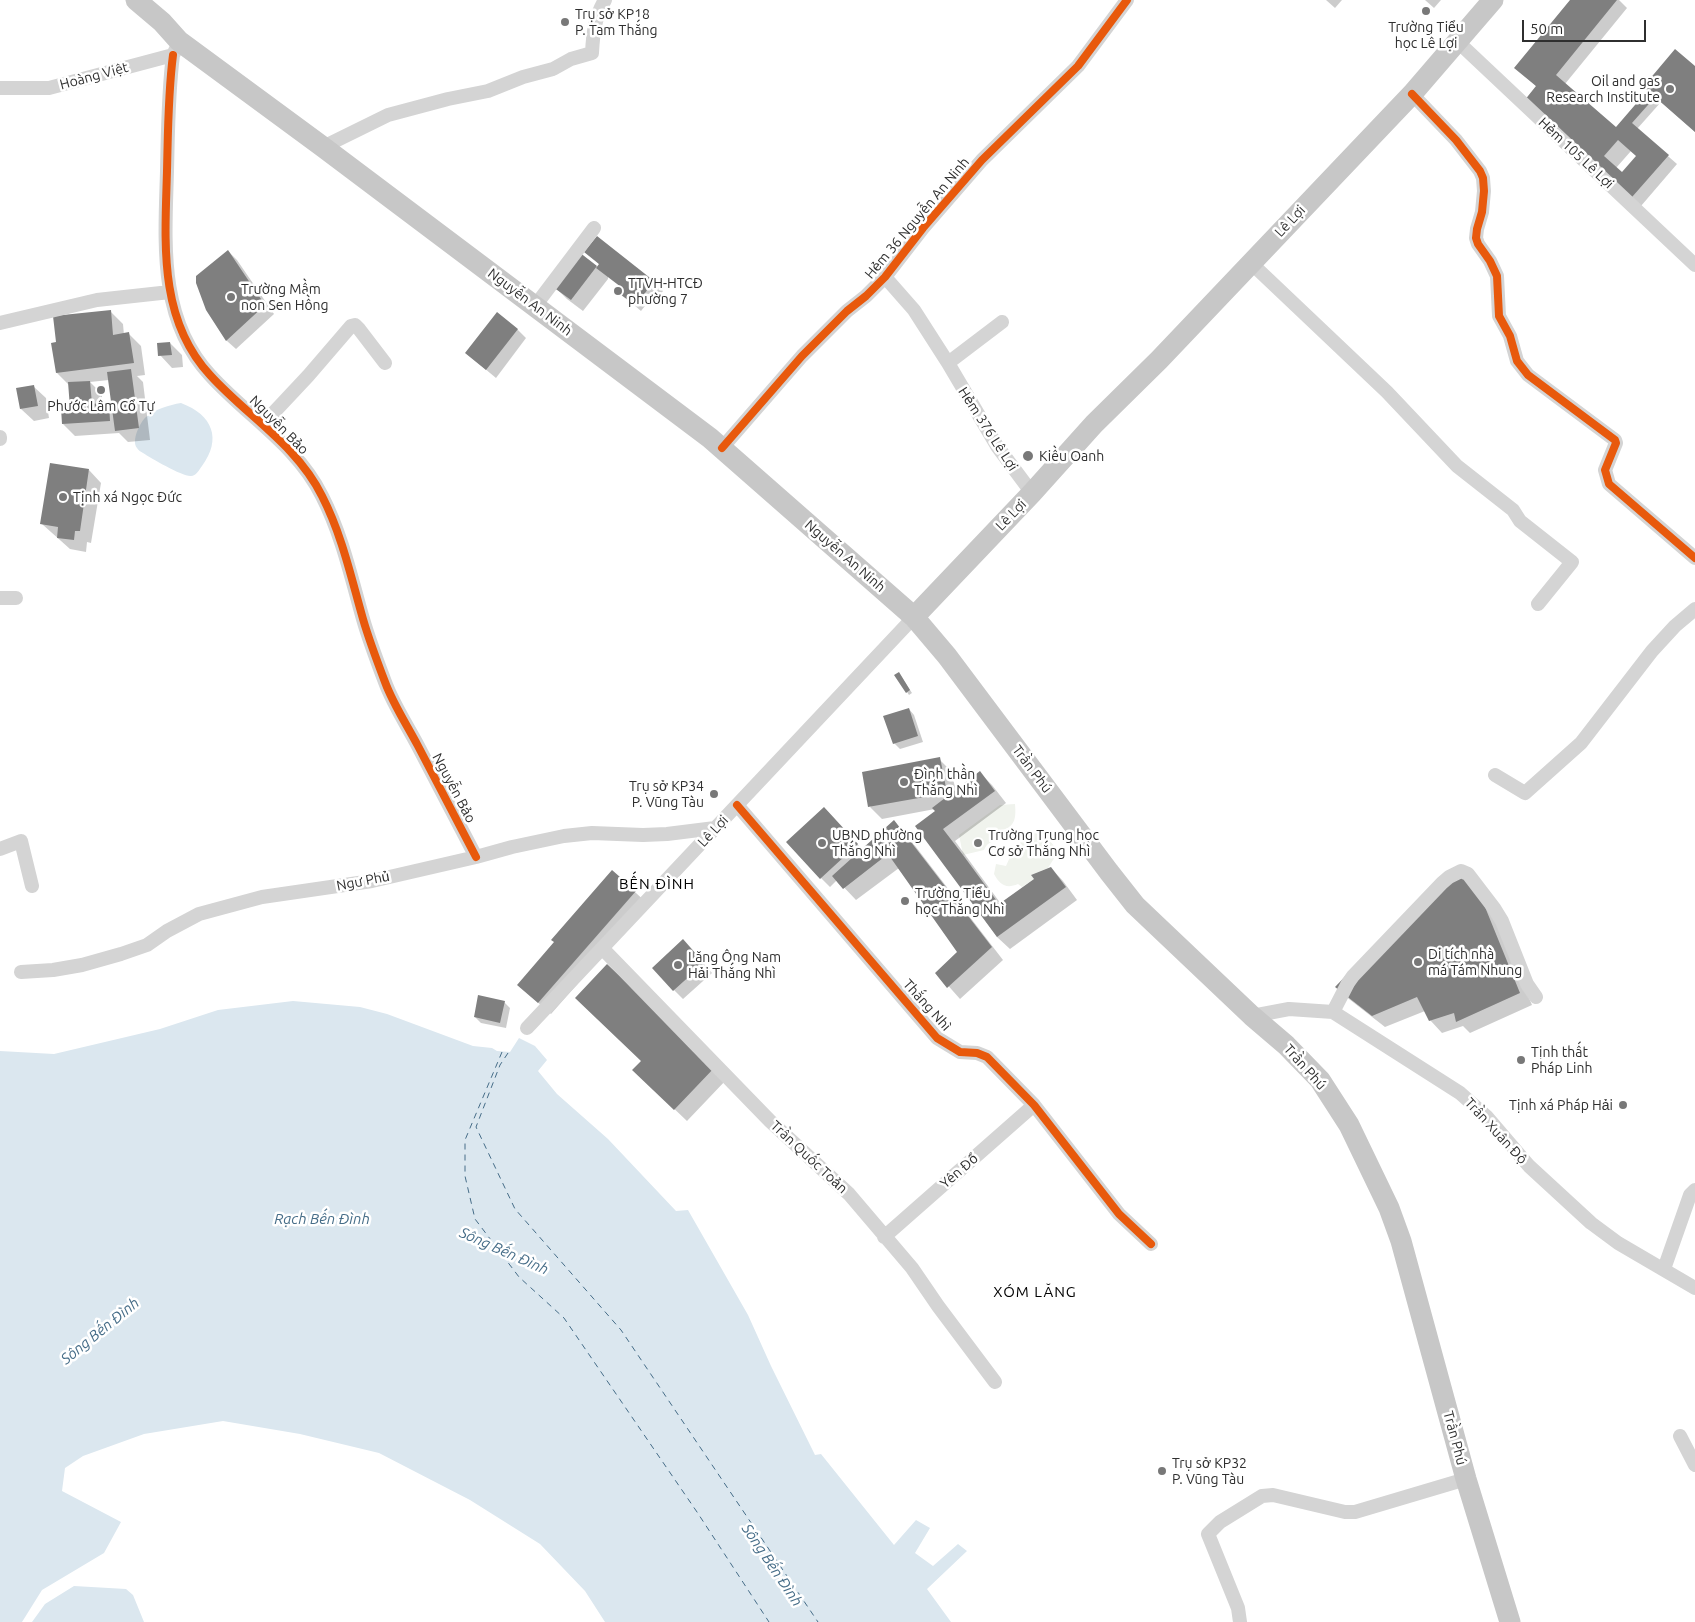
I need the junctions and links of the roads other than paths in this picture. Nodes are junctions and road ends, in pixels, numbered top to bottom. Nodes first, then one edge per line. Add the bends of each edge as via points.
1 (136, 0) edge
2 (605, 0) edge
3 (1127, 0) edge
4 (1493, 0) edge
5 (1456, 41) junction
6 (176, 48) junction
7 (0, 88) edge
8 (1412, 94) junction
9 (322, 146) junction
10 (594, 228) dead end
11 (1251, 263) junction
12 (1695, 265) edge
13 (885, 276) junction
14 (170, 292) junction
15 (535, 306) junction
16 (1002, 322) dead end
17 (0, 323) edge
18 (385, 363) dead end
19 (948, 363) junction
20 (263, 424) junction
21 (722, 448) junction
22 (1032, 493) junction
23 (1695, 558) edge
24 (0, 598) edge
25 (16, 598) dead end
26 (1538, 604) dead end
27 (1695, 609) edge
28 (914, 617) junction
29 (1495, 775) dead end
30 (737, 805) junction
31 (715, 828) junction
32 (0, 849) edge
33 (476, 857) junction
34 (32, 886) dead end
35 (603, 949) junction
36 (21, 972) dead end
37 (1536, 997) dead end
38 (1333, 1012) junction
39 (1252, 1016) junction
40 (528, 1028) dead end
41 (1034, 1105) junction
42 (1695, 1190) edge
43 (884, 1237) junction
44 (1151, 1244) dead end
45 (1664, 1268) junction
46 (1695, 1288) edge
47 (995, 1382) dead end
48 (1680, 1436) dead end
49 (1695, 1465) edge
50 (1466, 1479) junction
51 (1240, 1622) edge
52 (1510, 1622) edge

1 - 6 main road, Nguyễn An Ninh via 162,22
2 - 9 street via 597,13 592,53 488,91 388,115
3 - 13 street, Hẻm 36 Nguyễn An Ninh via 1078,66 982,160
4 - 5 main road, Lê Lợi
5 - 8 main road, Lê Lợi
5 - 12 street, Hẻm 105 Lê Lợi
6 - 7 street, Hoàng Việt via 49,88
6 - 9 main road, Nguyễn An Ninh
6 - 14 street, Nguyễn Bảo via 169,88 164,243
8 - 11 main road, Lê Lợi
8 - 23 street via 1456,140 1483,178 1482,212 1476,238 1497,276 1500,316 1517,361 1528,376 1615,440 1605,470 1609,484
9 - 15 main road, Nguyễn An Ninh
10 - 15 street
11 - 22 main road, Lê Lợi via 1094,424
11 - 26 street via 1387,392 1457,466 1572,562
13 - 19 street, Hẻm 376 Lê Lợi via 914,310
13 - 21 street, Hẻm 36 Nguyễn An Ninh via 808,350
14 - 17 street via 97,300
14 - 20 street, Nguyễn Bảo via 183,334 197,358 209,374
15 - 21 main road, Nguyễn An Ninh
16 - 19 street
18 - 20 street via 359,329 352,326
19 - 22 street, Hẻm 376 Lê Lợi via 997,446
20 - 33 street, Nguyễn Bảo via 284,444 322,494 342,545 363,622 386,685
21 - 28 main road, Nguyễn An Ninh
22 - 28 main road, Lê Lợi
24 - 25 street
27 - 29 street via 1652,651 1581,743 1525,793
28 - 30 street, Lê Lợi
28 - 39 main road, Trần Phú via 948,656 1136,905
30 - 31 street, Lê Lợi
30 - 41 street, Thắng Nhì via 937,1038 960,1052 977,1053 987,1058
31 - 33 street, Ngư Phủ via 659,835 592,833 564,836
31 - 35 street, Lê Lợi
32 - 34 street via 21,841
33 - 36 street, Ngư Phủ via 372,881 262,897 199,914 147,945 121,954 82,966
35 - 40 street, Lê Lợi
35 - 43 street, Trần Quốc Toản via 770,1120 848,1194
37 - 38 street via 1527,984 1502,920 1468,874 1461,871 1442,883 1353,976
38 - 39 street, Trần Xuân Độ via 1289,1009
38 - 45 street, Trần Xuân Độ via 1460,1093 1487,1117 1529,1166 1571,1207 1618,1243
39 - 50 main road, Trần Phú via 1320,1080 1349,1125 1389,1208 1401,1241
41 - 43 street, Yên Đổ
41 - 44 street, Thắng Nhì via 1119,1214
42 - 45 street via 1690,1195
43 - 47 street, Trần Quốc Toản via 912,1268
45 - 46 street, Trần Xuân Độ
48 - 49 street
50 - 51 street via 1355,1512 1262,1496 1220,1522 1208,1534 1238,1608
50 - 52 main road, Trần Phú

